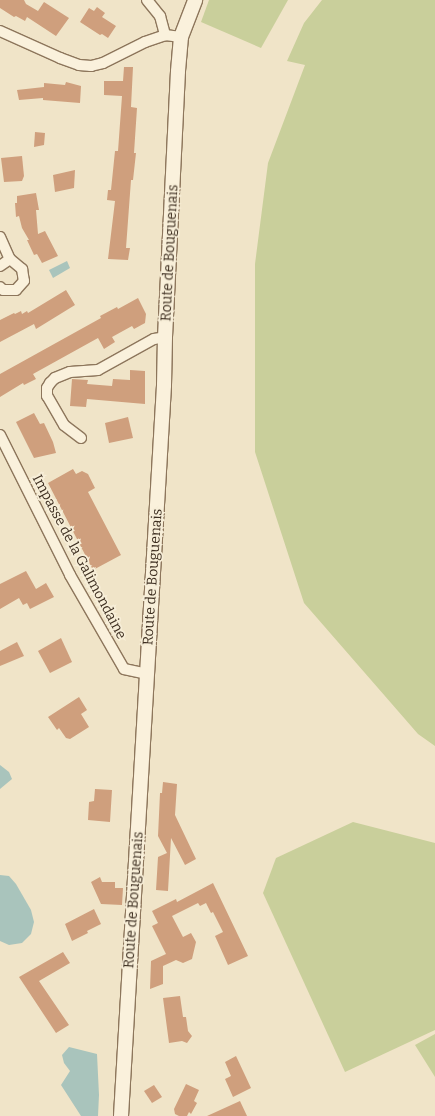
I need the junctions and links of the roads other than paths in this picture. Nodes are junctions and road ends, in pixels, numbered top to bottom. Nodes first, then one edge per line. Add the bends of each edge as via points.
1 (147, 0) edge
2 (195, 0) edge
3 (0, 31) edge
4 (165, 35) junction
5 (181, 37) junction
6 (0, 237) edge
7 (10, 259) junction
8 (0, 266) edge
9 (0, 287) edge
10 (165, 337) junction
11 (0, 435) edge
12 (81, 438) dead end
13 (146, 674) junction
14 (121, 1116) edge

1 - 4 street via 160,16
2 - 5 street, Route de Bouguenais
3 - 4 street via 60,58 79,65 91,66
4 - 5 street
5 - 10 street, Route de Bouguenais
6 - 7 street
7 - 8 street
7 - 9 street via 22,269 24,281 16,290 3,290
10 - 12 street via 154,339 98,370 70,372 50,383 47,396 64,425
10 - 13 street, Route de Bouguenais
11 - 13 street, Impasse de la Galimondaine via 70,575 124,670
13 - 14 street, Route de Bouguenais

